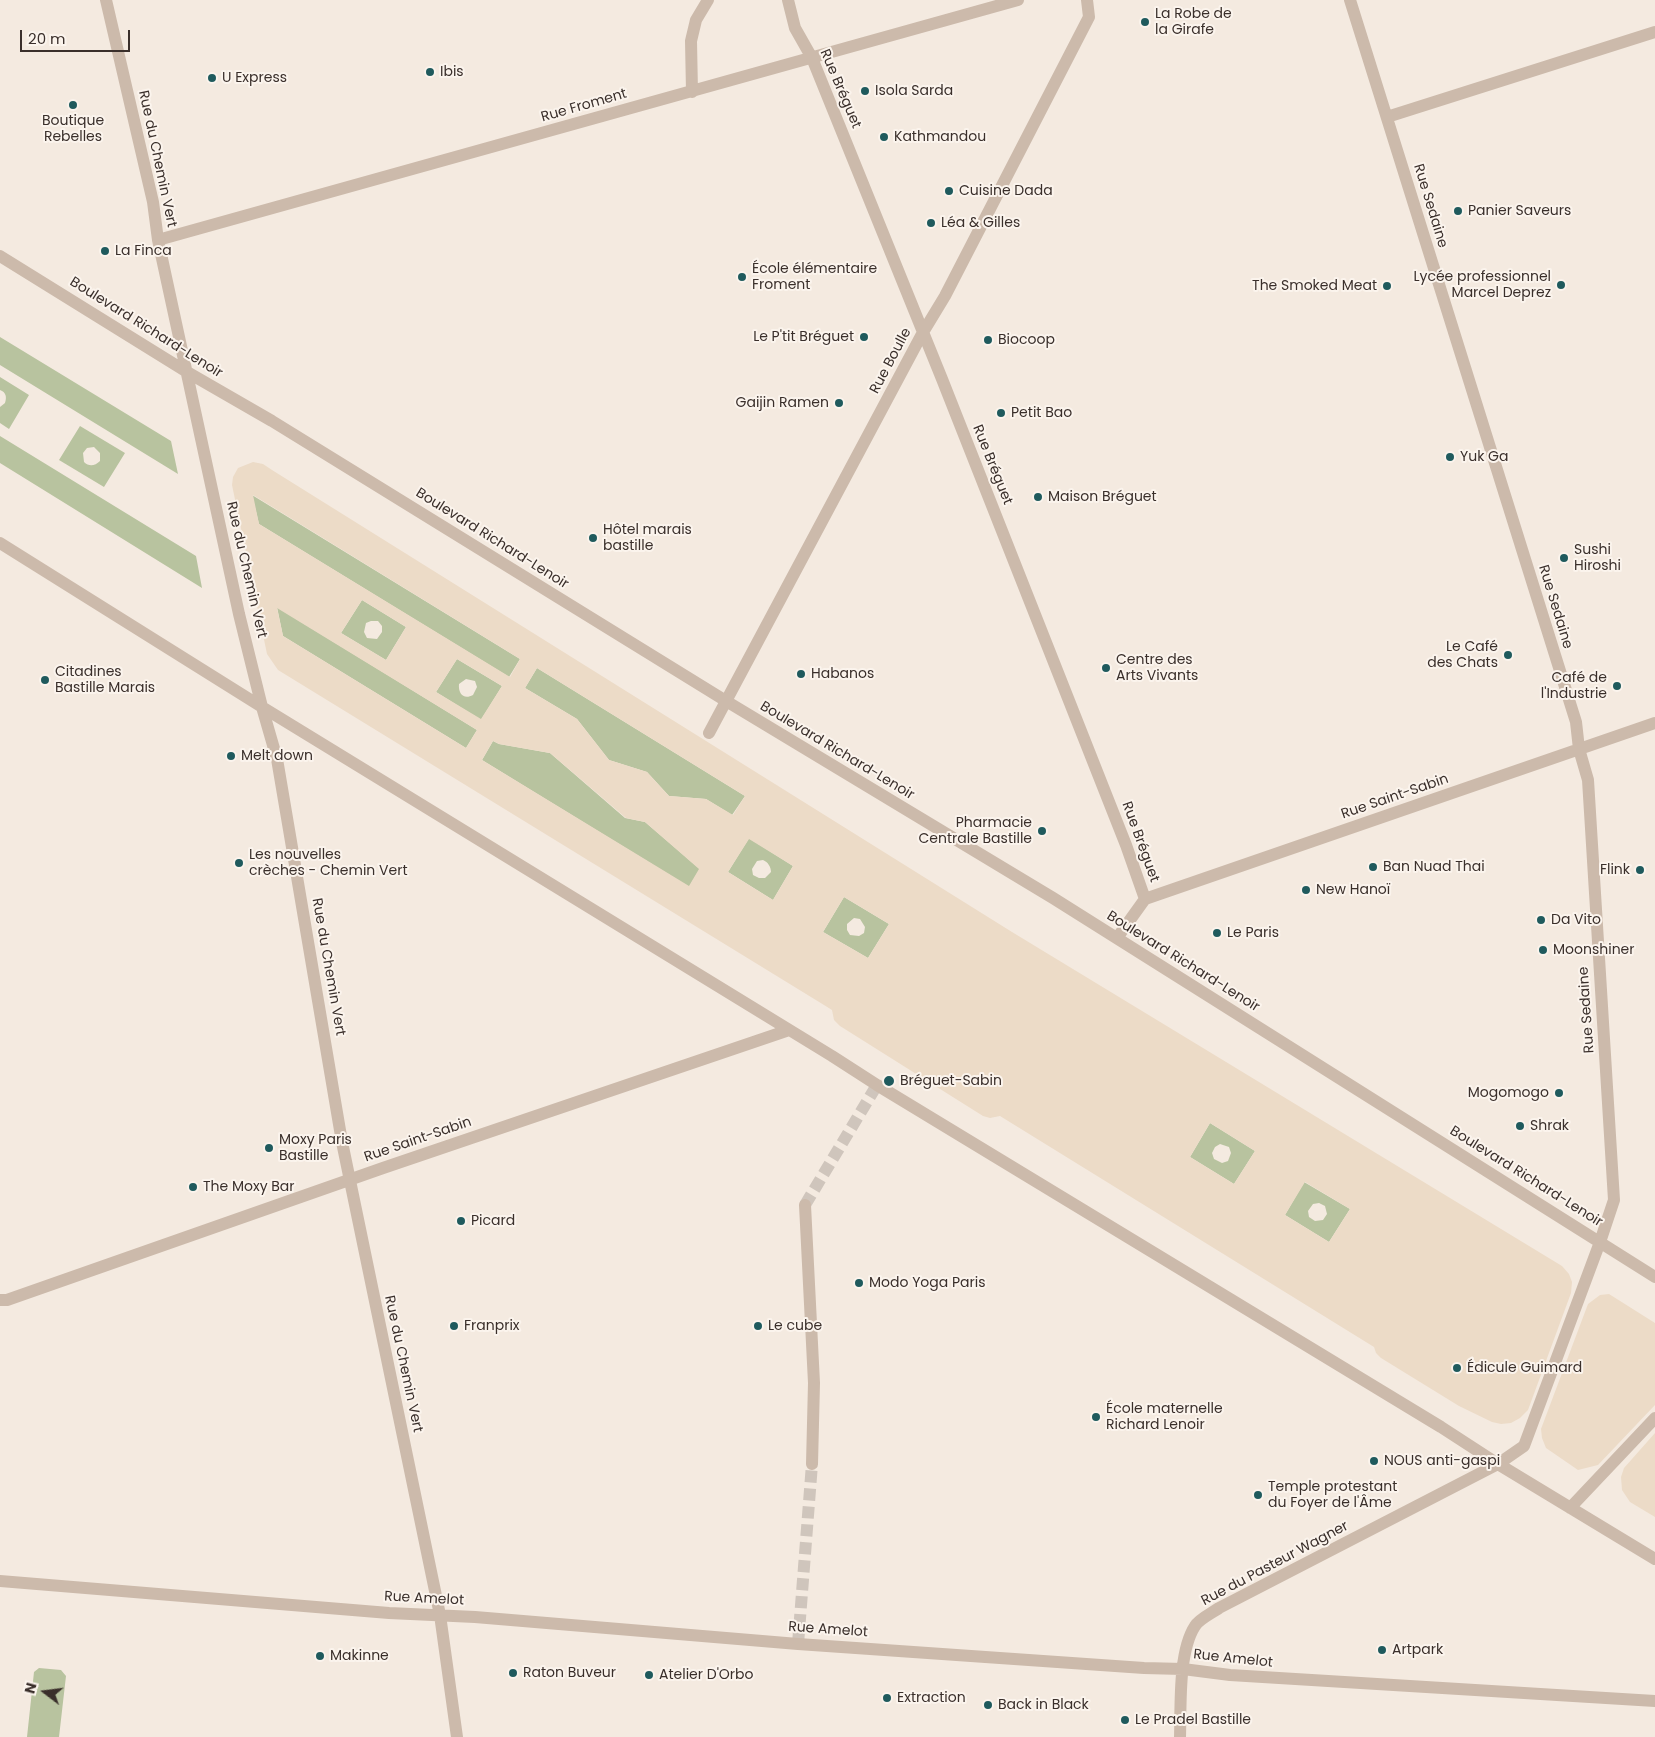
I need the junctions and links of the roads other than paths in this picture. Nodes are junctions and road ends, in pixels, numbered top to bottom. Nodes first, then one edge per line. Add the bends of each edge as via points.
1 (106, 0) edge
2 (708, 0) edge
3 (788, 0) edge
4 (1018, 0) edge
5 (1088, 0) edge
6 (1350, 0) edge
7 (1655, 32) edge
8 (812, 58) junction
9 (692, 92) junction
10 (1387, 117) junction
11 (158, 240) junction
12 (0, 256) edge
13 (922, 334) junction
14 (187, 372) junction
15 (0, 543) edge
16 (726, 701) junction
17 (262, 707) junction
18 (1655, 724) edge
19 (709, 733) dead end
20 (1579, 749) junction
21 (1145, 899) junction
22 (1117, 938) junction
23 (789, 1030) junction
24 (350, 1180) junction
25 (805, 1205) tunnel mouth
26 (1600, 1242) junction
27 (1655, 1276) edge
28 (0, 1300) edge
29 (1655, 1418) edge
30 (812, 1464) tunnel mouth
31 (1498, 1464) junction
32 (1570, 1508) junction
33 (1655, 1559) edge
34 (0, 1581) edge
35 (440, 1615) junction
36 (1183, 1669) junction
37 (1655, 1701) edge
38 (457, 1737) edge
39 (1180, 1737) edge

1 - 11 street, Rue du Chemin Vert via 153,202
2 - 9 street via 696,20 691,41
3 - 8 street, Rue Bréguet via 795,28
4 - 8 street, Rue Froment
5 - 13 street, Rue Boulle via 1089,17 945,296
6 - 10 street, Rue Sedaine
7 - 10 street
8 - 9 street, Rue Froment
8 - 13 street, Rue Bréguet via 906,287
9 - 11 street, Rue Froment
10 - 20 street, Rue Sedaine via 1573,713
11 - 14 street, Rue du Chemin Vert
12 - 14 street, Boulevard Richard-Lenoir
13 - 16 street, Rue Boulle
13 - 21 street, Rue Bréguet
14 - 16 street, Boulevard Richard-Lenoir
14 - 17 street, Rue du Chemin Vert
15 - 17 street
16 - 19 street, Rue Boulle
16 - 22 street, Boulevard Richard-Lenoir
17 - 23 street
17 - 24 street, Rue du Chemin Vert via 277,759
18 - 20 street, Rue Saint-Sabin
20 - 21 street, Rue Saint-Sabin
20 - 26 street, Rue Sedaine via 1588,780 1614,1200
21 - 22 street, Rue Bréguet
22 - 26 street, Boulevard Richard-Lenoir
23 - 24 street, Rue Saint-Sabin
23 - 31 street
24 - 28 street, Rue Saint-Sabin
24 - 35 street, Rue du Chemin Vert
25 - 30 street via 814,1383
26 - 27 street, Boulevard Richard-Lenoir
26 - 31 street, Rue Sedaine via 1524,1446
29 - 32 street
31 - 32 street
31 - 36 street, Rue du Pasteur Wagner via 1219,1608 1195,1625 1187,1643
32 - 33 street
34 - 35 street, Rue Amelot
35 - 36 street, Rue Amelot via 798,1644
35 - 38 street, Rue du Chemin Vert
36 - 37 street, Rue Amelot via 1230,1675
36 - 39 street, Rue du Pasteur Wagner

